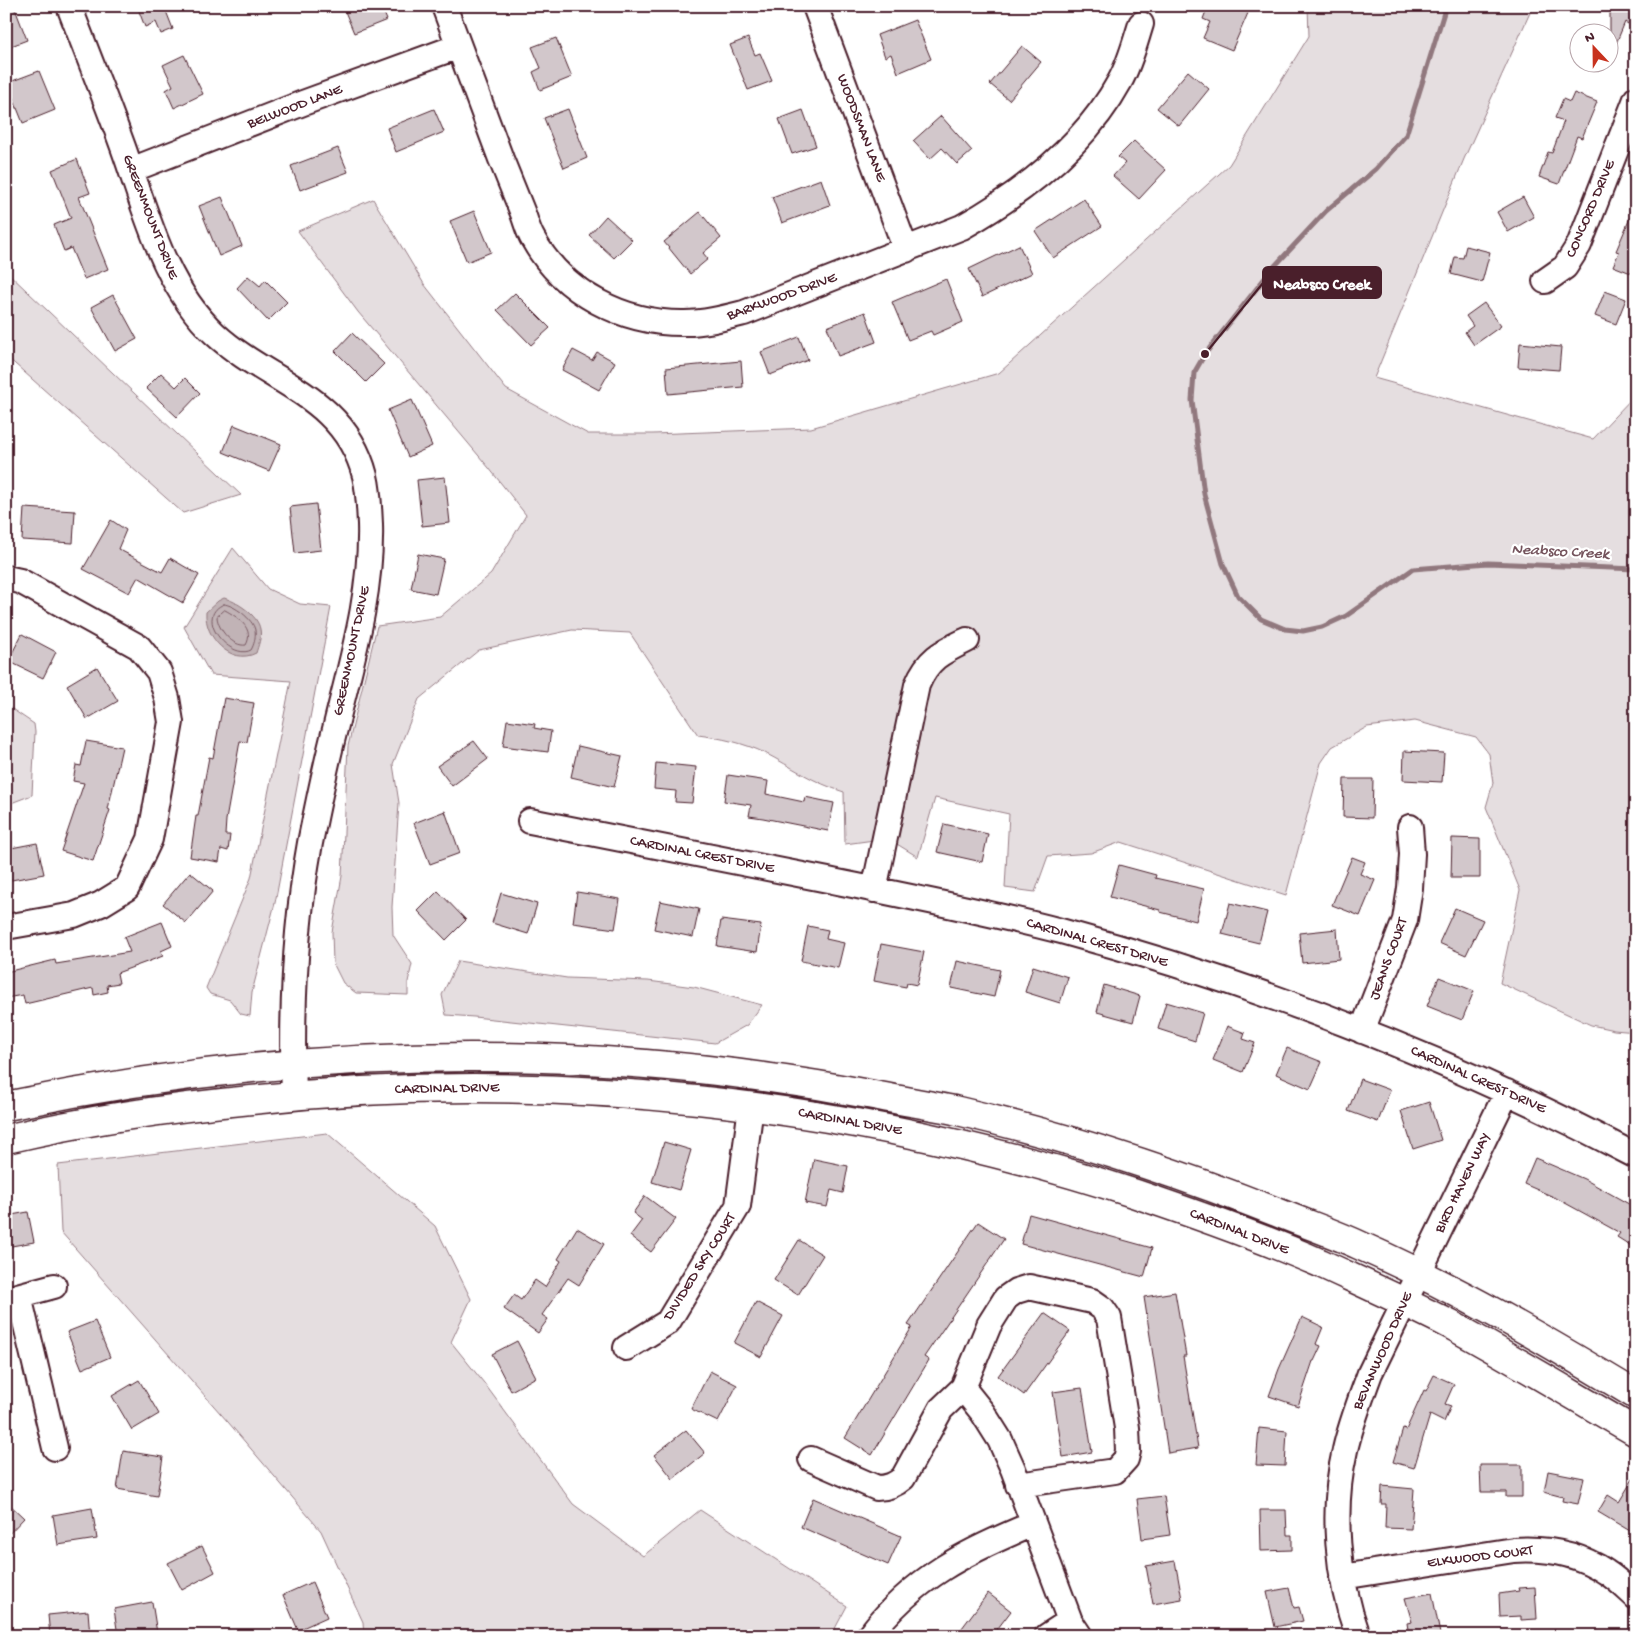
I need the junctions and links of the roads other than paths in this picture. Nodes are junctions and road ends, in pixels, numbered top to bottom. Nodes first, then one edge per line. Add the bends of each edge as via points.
1 (69, 6) edge
2 (444, 6) edge
3 (816, 6) edge
4 (1141, 24) dead end
5 (459, 46) junction
6 (1636, 99) edge
7 (1631, 125) edge
8 (131, 170) junction
9 (906, 250) junction
10 (1545, 281) dead end
11 (6, 578) edge
12 (967, 640) dead end
13 (530, 821) dead end
14 (1410, 827) dead end
15 (874, 890) junction
16 (6, 927) edge
17 (1362, 1030) junction
18 (292, 1064) junction
19 (1507, 1092) junction
20 (294, 1095) junction
21 (6, 1106) edge
22 (751, 1106) junction
23 (6, 1139) edge
24 (1636, 1156) edge
25 (1419, 1274) junction
26 (54, 1286) dead end
27 (12, 1298) edge
28 (1405, 1303) junction
29 (626, 1348) dead end
30 (963, 1388) junction
31 (1636, 1396) edge
32 (1636, 1432) edge
33 (55, 1448) dead end
34 (811, 1459) dead end
35 (1018, 1485) junction
36 (1033, 1524) junction
37 (1342, 1577) junction
38 (1636, 1597) edge
39 (1075, 1628) edge
40 (869, 1636) edge
41 (1047, 1636) edge
42 (1358, 1636) edge

1 - 8 street, GREENMOUNT DRIVE
2 - 5 street, BARKWOOD DRIVE
3 - 9 street, WOODSMAN LANE
4 - 9 street, BARKWOOD DRIVE via 1120,80 1104,106 1052,164 994,209
5 - 8 street, BELWOOD LANE
5 - 9 street, BARKWOOD DRIVE via 532,238 564,279 584,295 604,305 657,321 712,321 744,313
6 - 7 street, CONCORD DRIVE
7 - 10 street, CONCORD DRIVE via 1579,245 1565,267
8 - 18 street, GREENMOUNT DRIVE via 165,264 178,290 195,313 233,349 308,396 327,412 355,451 369,496 369,564 361,625 328,756 300,913
11 - 16 street via 20,581 140,647 159,672 171,722 150,839 127,888 102,904 74,915
12 - 15 street via 932,660 917,685
13 - 15 street, CARDINAL CREST DRIVE
14 - 17 street, JEANS COURT via 1412,854 1405,920
15 - 17 street, CARDINAL CREST DRIVE via 961,907 1149,956 1255,990
17 - 19 street, CARDINAL CREST DRIVE
18 - 20 street, GREENMOUNT DRIVE
18 - 21 main road, CARDINAL DRIVE via 146,1081
18 - 25 main road, CARDINAL DRIVE via 457,1056 554,1058 746,1073 825,1085 952,1110 1116,1155 1226,1192 1358,1244
19 - 24 street, CARDINAL CREST DRIVE
19 - 25 street, BIRD HAVEN WAY
20 - 22 main road, CARDINAL DRIVE via 482,1088 582,1090
20 - 23 main road, CARDINAL DRIVE via 181,1107
22 - 28 main road, CARDINAL DRIVE via 904,1132 1086,1178 1244,1232
22 - 29 street, DIVIDED SKY COURT via 738,1206 668,1322
25 - 28 street, BEVANWOOD DRIVE
25 - 31 main road, CARDINAL DRIVE via 1552,1345
26 - 27 street
27 - 33 street
28 - 32 main road, CARDINAL DRIVE via 1552,1381
28 - 37 street, BEVANWOOD DRIVE via 1370,1373 1355,1411 1345,1451 1338,1520
30 - 34 street via 941,1409 903,1478 895,1485 877,1488
30 - 35 street via 1000,1440
30 - 35 street via 990,1325 1006,1298 1016,1290 1029,1286 1092,1301 1110,1318 1128,1428 1126,1459 1115,1471
35 - 36 street
36 - 39 street
36 - 40 street via 996,1539 933,1573 906,1595
37 - 38 street, ELKWOOD COURT via 1532,1549 1574,1556 1600,1568
37 - 42 street, BEVANWOOD DRIVE
39 - 41 street

